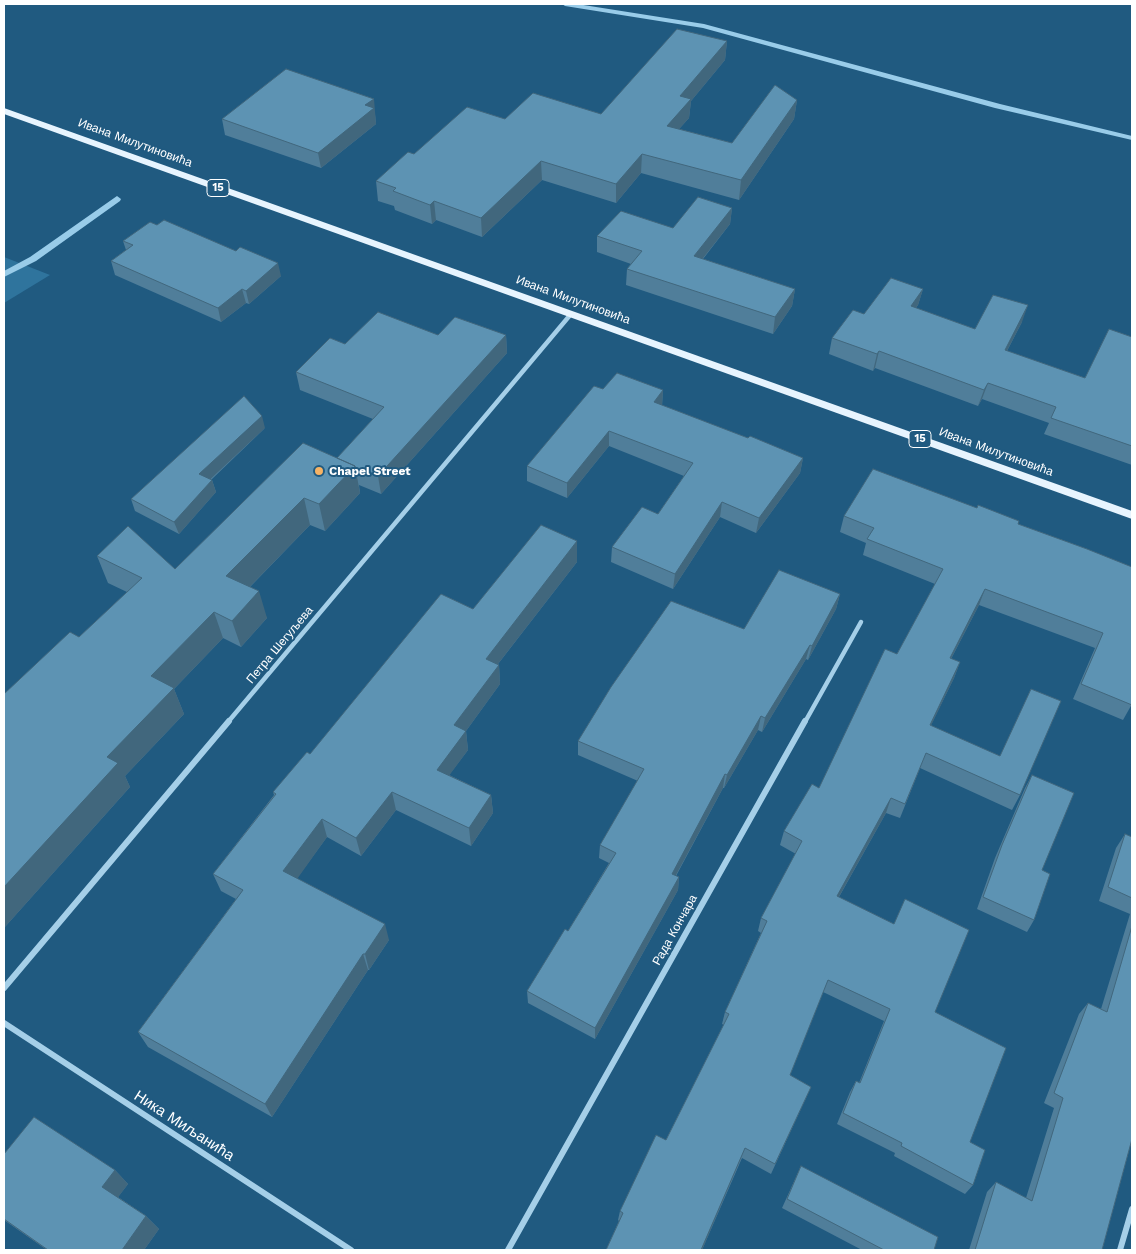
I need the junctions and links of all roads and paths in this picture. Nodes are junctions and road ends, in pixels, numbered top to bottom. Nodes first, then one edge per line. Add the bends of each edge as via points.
1 (4, 111) edge
2 (571, 314) junction
3 (1132, 515) edge
4 (861, 622) dead end
5 (4, 988) edge
6 (4, 1023) edge
7 (1132, 1209) edge
8 (351, 1250) edge
9 (508, 1250) edge
10 (1120, 1250) edge

1 - 2 main road, Ивана Милутиновића / 15
2 - 3 main road, Ивана Милутиновића / 15
2 - 5 street, Петра Шегуљева
4 - 9 street, Рада Кончара
6 - 8 street, Ника Миљанића
7 - 10 street

